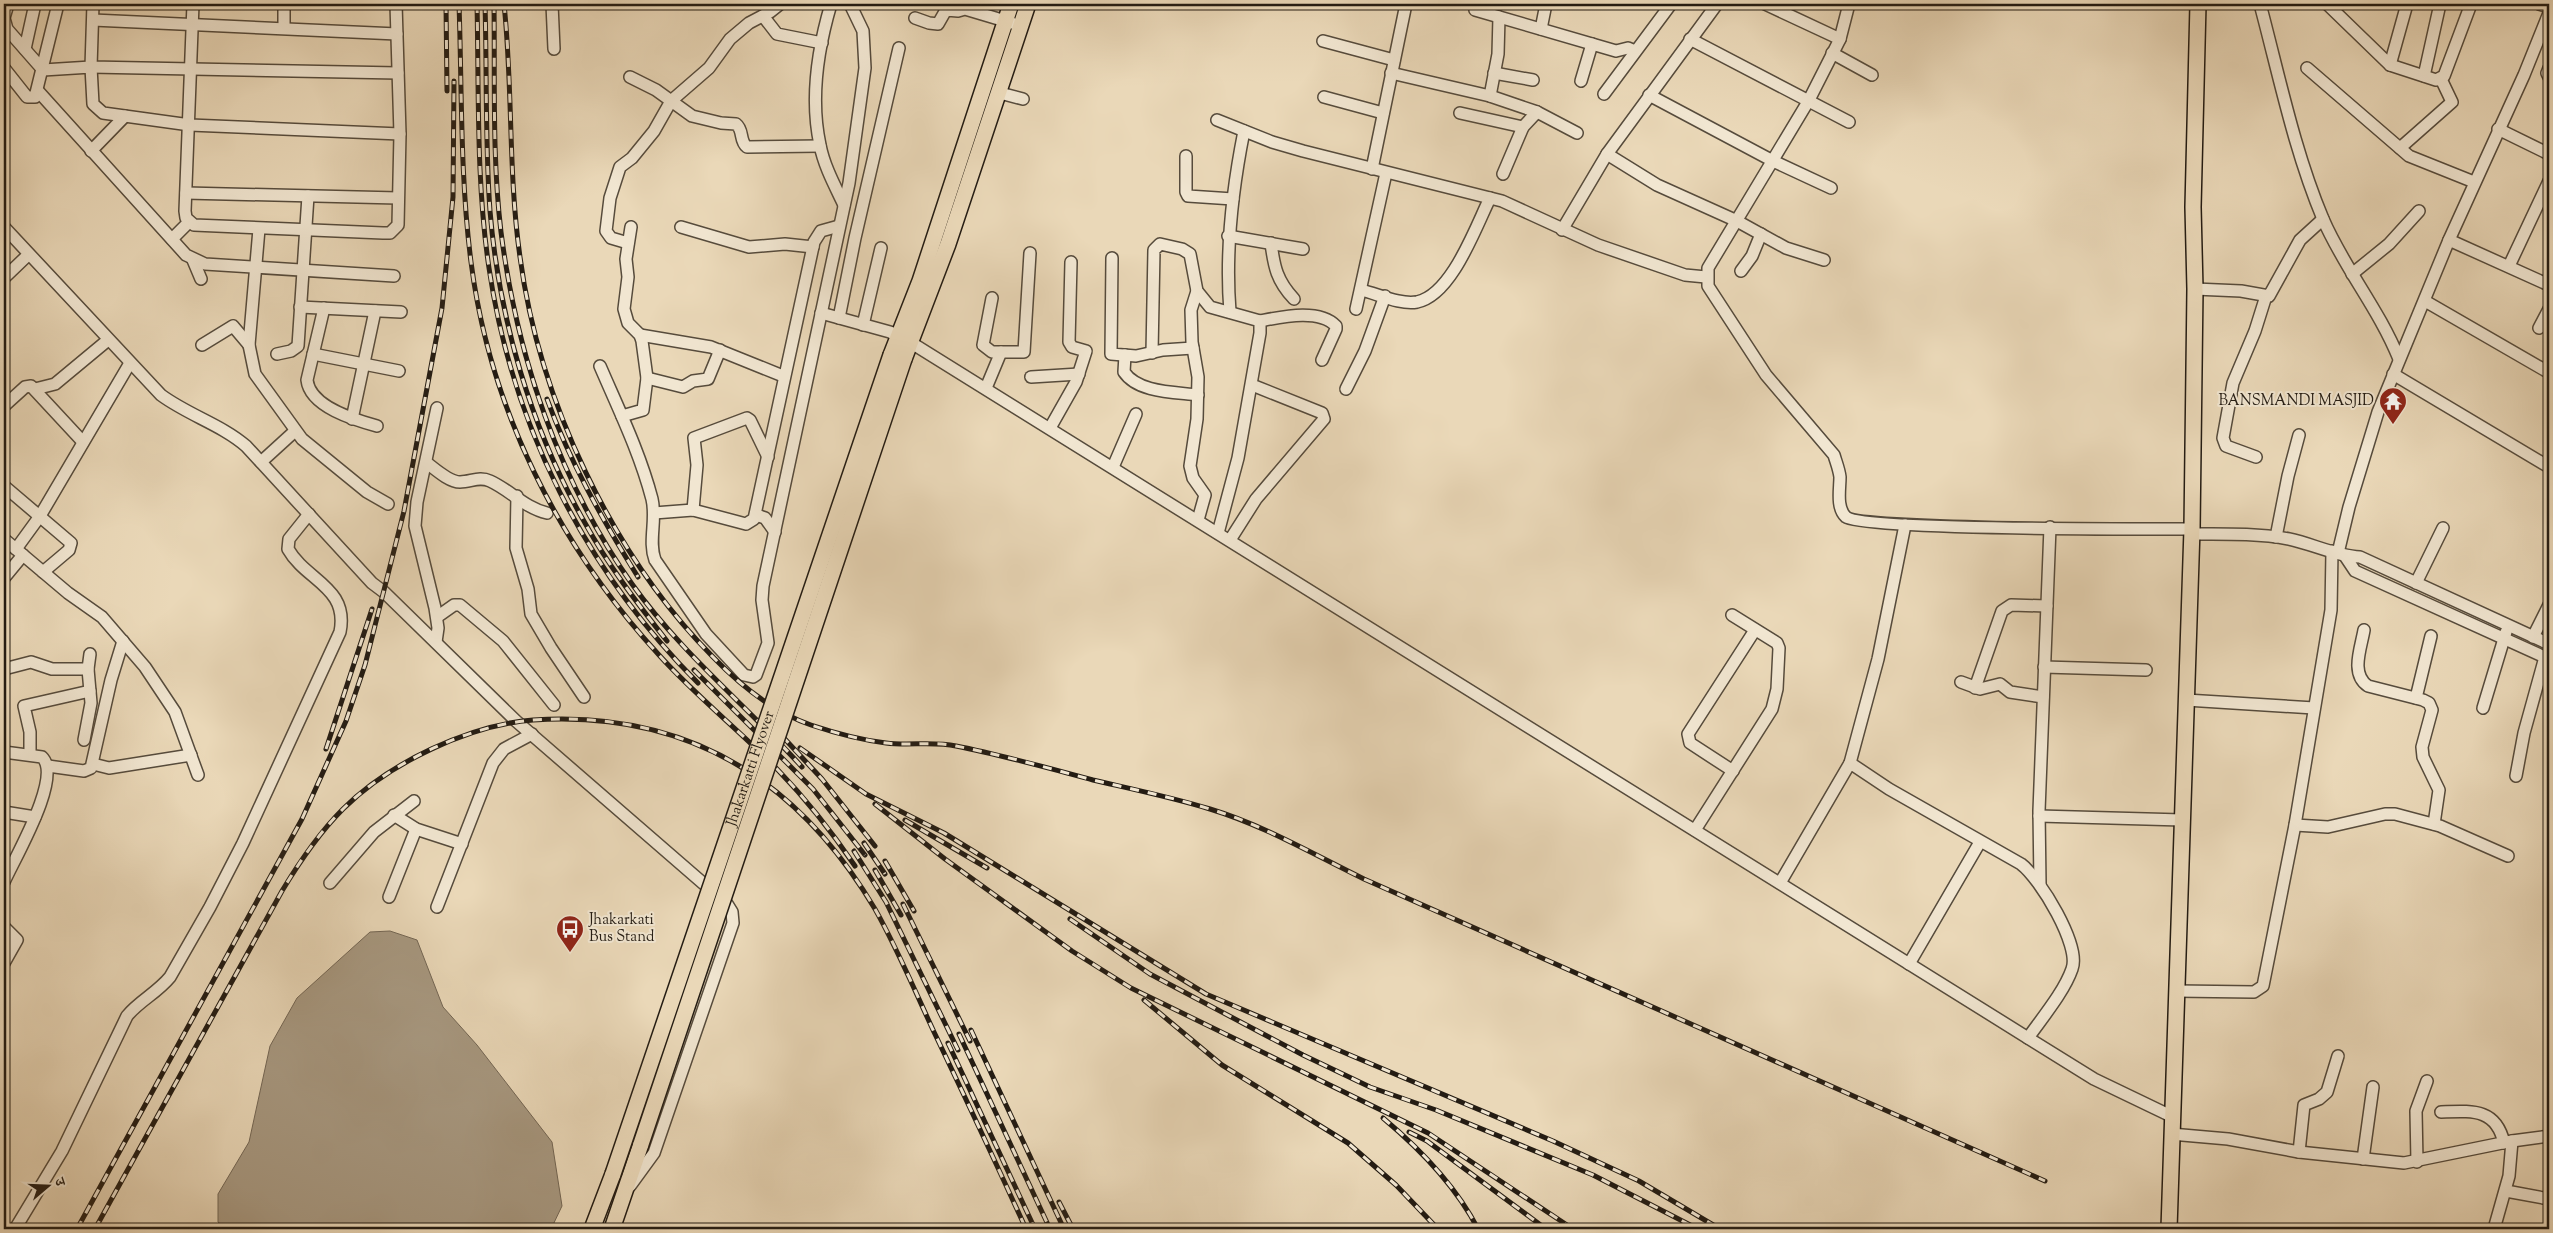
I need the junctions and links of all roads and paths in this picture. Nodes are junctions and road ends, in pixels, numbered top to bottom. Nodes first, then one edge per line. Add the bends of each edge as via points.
1 (8, 4) edge
2 (35, 4) edge
3 (58, 4) edge
4 (93, 4) edge
5 (193, 4) edge
6 (284, 4) edge
7 (396, 4) edge
8 (552, 4) edge
9 (780, 4) edge
10 (831, 4) edge
11 (850, 4) edge
12 (1011, 4) edge
13 (1028, 4) edge
14 (1406, 4) edge
15 (1546, 4) edge
16 (1668, 4) edge
17 (1717, 4) edge
18 (1765, 4) edge
19 (1849, 4) edge
20 (2198, 4) edge
21 (2260, 4) edge
22 (2327, 4) edge
23 (2407, 4) edge
24 (2440, 4) edge
25 (2457, 4) edge
26 (2539, 4) edge
27 (2471, 5) edge
28 (2549, 7) edge
29 (1475, 10) dead end
30 (2549, 12) edge
31 (763, 16) junction
32 (1499, 17) junction
33 (915, 18) dead end
34 (93, 20) junction
35 (1005, 21) junction
36 (192, 23) junction
37 (1021, 27) junction
38 (284, 28) junction
39 (1541, 29) junction
40 (396, 34) junction
41 (1690, 39) junction
42 (1840, 39) junction
43 (1324, 41) dead end
44 (822, 44) junction
45 (1592, 44) junction
46 (25, 48) junction
47 (899, 48) dead end
48 (554, 49) dead end
49 (1635, 51) junction
50 (1832, 53) junction
51 (1394, 60) junction
52 (2390, 66) junction
53 (91, 67) junction
54 (4, 68) edge
55 (2307, 68) dead end
56 (2549, 68) edge
57 (191, 69) junction
58 (42, 70) junction
59 (1391, 73) junction
60 (1494, 73) junction
61 (398, 74) junction
62 (1872, 75) dead end
63 (2424, 76) junction
64 (630, 77) dead end
65 (2549, 77) edge
66 (2441, 78) junction
67 (1533, 80) dead end
68 (1581, 81) dead end
69 (38, 91) junction
70 (1000, 93) junction
71 (1604, 94) dead end
72 (1649, 95) junction
73 (1490, 96) junction
74 (1324, 97) dead end
75 (1023, 99) dead end
76 (1809, 100) junction
77 (671, 101) junction
78 (1537, 112) junction
79 (1383, 113) junction
80 (1460, 113) dead end
81 (125, 116) junction
82 (1217, 120) dead end
83 (1849, 122) dead end
84 (190, 125) junction
85 (1523, 127) junction
86 (2498, 129) junction
87 (1244, 131) junction
88 (1578, 133) dead end
89 (400, 134) junction
90 (820, 146) junction
91 (2400, 148) junction
92 (92, 151) junction
93 (1607, 154) junction
94 (2549, 154) edge
95 (1186, 156) dead end
96 (1773, 162) junction
97 (1372, 170) junction
98 (1386, 174) junction
99 (1503, 174) dead end
100 (2549, 180) edge
101 (2474, 182) junction
102 (1831, 188) dead end
103 (186, 193) junction
104 (308, 196) junction
105 (398, 198) junction
106 (1490, 198) junction
107 (1233, 199) junction
108 (844, 205) junction
109 (2419, 211) dead end
110 (2323, 219) junction
111 (1737, 221) junction
112 (189, 222) junction
113 (839, 226) junction
114 (4, 227) edge
115 (631, 227) dead end
116 (681, 227) dead end
117 (259, 229) junction
118 (1562, 230) junction
119 (306, 232) junction
120 (1761, 234) junction
121 (1228, 236) junction
122 (172, 239) junction
123 (2449, 240) junction
124 (628, 243) junction
125 (1271, 243) junction
126 (813, 247) junction
127 (880, 248) dead end
128 (1303, 248) dead end
129 (1030, 253) dead end
130 (28, 255) junction
131 (1112, 258) dead end
132 (194, 260) junction
133 (1824, 260) dead end
134 (1071, 262) dead end
135 (256, 266) junction
136 (2509, 266) junction
137 (303, 269) junction
138 (1741, 271) dead end
139 (2352, 274) junction
140 (394, 276) dead end
141 (1706, 277) junction
142 (4, 278) edge
143 (201, 279) dead end
144 (2549, 285) edge
145 (2195, 289) junction
146 (1197, 290) junction
147 (1361, 290) junction
148 (1385, 296) junction
149 (2266, 296) junction
150 (992, 298) dead end
151 (1294, 299) dead end
152 (2425, 300) junction
153 (300, 307) junction
154 (324, 308) junction
155 (1356, 309) dead end
156 (2549, 309) edge
157 (375, 311) junction
158 (401, 312) dead end
159 (1230, 312) junction
160 (821, 314) junction
161 (839, 318) junction
162 (1260, 321) junction
163 (863, 325) junction
164 (2539, 328) dead end
165 (640, 335) junction
166 (904, 339) junction
167 (108, 340) junction
168 (202, 345) dead end
169 (249, 345) junction
170 (1193, 348) junction
171 (720, 350) junction
172 (1002, 352) junction
173 (1152, 353) junction
174 (277, 354) dead end
175 (314, 354) junction
176 (1125, 355) junction
177 (898, 357) junction
178 (2399, 358) junction
179 (1322, 360) dead end
180 (130, 362) junction
181 (364, 364) junction
182 (600, 366) dead end
183 (399, 371) dead end
184 (2548, 372) edge
185 (1079, 374) junction
186 (2393, 374) junction
187 (783, 376) junction
188 (1031, 377) dead end
189 (647, 378) junction
190 (1252, 385) junction
191 (986, 388) junction
192 (35, 389) junction
193 (1346, 389) dead end
194 (1198, 395) junction
195 (4, 406) edge
196 (437, 408) dead end
197 (1136, 414) dead end
198 (622, 416) junction
199 (352, 419) junction
200 (377, 426) dead end
201 (1050, 428) junction
202 (295, 431) junction
203 (2299, 435) dead end
204 (82, 442) junction
205 (768, 457) junction
206 (2256, 457) dead end
207 (261, 462) junction
208 (427, 463) junction
209 (2548, 464) edge
210 (1113, 467) junction
211 (4, 486) edge
212 (517, 496) junction
213 (388, 504) dead end
214 (693, 510) junction
215 (546, 513) dead end
216 (654, 513) junction
217 (309, 514) junction
218 (756, 515) junction
219 (40, 516) junction
220 (1198, 520) junction
221 (1905, 525) junction
222 (2050, 527) junction
223 (2443, 528) dead end
224 (775, 532) junction
225 (2191, 532) junction
226 (1218, 533) junction
227 (2276, 537) junction
228 (4, 539) edge
229 (1230, 540) junction
230 (20, 552) junction
231 (2339, 554) junction
232 (43, 572) junction
233 (4, 578) edge
234 (2416, 583) junction
235 (2549, 605) edge
236 (2047, 606) junction
237 (1732, 616) dead end
238 (437, 617) junction
239 (2508, 626) junction
240 (1754, 630) junction
241 (2364, 630) dead end
242 (2431, 636) dead end
243 (2533, 637) junction
244 (2504, 638) junction
245 (123, 641) junction
246 (436, 642) junction
247 (2549, 644) edge
248 (90, 654) dead end
249 (2547, 658) edge
250 (2044, 667) junction
251 (4, 669) edge
252 (88, 669) junction
253 (2146, 670) dead end
254 (1961, 682) dead end
255 (1975, 688) junction
256 (90, 691) junction
257 (584, 697) dead end
258 (2043, 697) junction
259 (2416, 698) junction
260 (2186, 700) junction
261 (554, 705) dead end
262 (2314, 708) junction
263 (2483, 708) dead end
264 (532, 734) junction
265 (84, 740) dead end
266 (4, 752) edge
267 (30, 754) junction
268 (191, 755) junction
269 (1850, 763) junction
270 (93, 764) junction
271 (48, 766) junction
272 (1733, 771) junction
273 (198, 775) dead end
274 (2516, 776) dead end
275 (414, 800) dead end
276 (4, 812) edge
277 (394, 815) junction
278 (2039, 816) junction
279 (35, 817) junction
280 (2182, 820) junction
281 (2434, 824) junction
282 (2294, 825) junction
283 (416, 829) junction
284 (1695, 830) junction
285 (1980, 842) junction
286 (462, 844) junction
287 (2508, 856) dead end
288 (4, 882) edge
289 (330, 883) dead end
290 (1780, 883) junction
291 (2040, 884) junction
292 (389, 897) dead end
293 (437, 907) dead end
294 (4, 927) edge
295 (4, 963) edge
296 (1909, 964) junction
297 (2176, 991) junction
298 (2028, 1038) junction
299 (2338, 1056) dead end
300 (2427, 1081) dead end
301 (2373, 1087) dead end
302 (2441, 1112) dead end
303 (2171, 1116) junction
304 (2171, 1134) junction
305 (2549, 1136) edge
306 (2508, 1142) junction
307 (2299, 1152) junction
308 (2363, 1159) junction
309 (2417, 1162) junction
310 (626, 1191) junction
311 (2506, 1191) junction
312 (2549, 1199) edge
313 (15, 1229) edge
314 (592, 1229) edge
315 (612, 1229) edge
316 (2169, 1229) edge
317 (2494, 1229) edge

1 - 46 street via 4,23
2 - 46 street
3 - 58 street
4 - 34 street
5 - 36 street
6 - 38 street
7 - 40 street
8 - 48 street
9 - 31 street
10 - 44 street
11 - 108 street via 863,31 866,68
12 - 35 main road
13 - 37 main road
14 - 51 street
15 - 39 street
16 - 49 street
17 - 41 street
18 - 42 street
19 - 42 street
20 - 145 main road via 2193,207
21 - 110 street via 2301,154
22 - 52 street
23 - 52 street
24 - 63 street
25 - 27 street
26 - 28 street
27 - 66 street
29 - 32 street
30 - 86 street
31 - 44 street via 777,34
31 - 77 street via 738,31 709,68
32 - 39 street
32 - 60 street
33 - 35 street via 938,24 946,10 965,9
34 - 36 street
34 - 53 street
35 - 37 street
35 - 166 main road
36 - 38 street
36 - 57 street
37 - 70 main road
38 - 40 street
39 - 45 street
40 - 61 street
41 - 72 street
41 - 76 street
42 - 50 street
43 - 51 street
44 - 90 street via 816,101
45 - 49 street via 1616,51 1628,48
45 - 68 street
46 - 58 street
47 - 161 street
49 - 71 street
50 - 62 street
50 - 76 street
51 - 59 street
52 - 63 street
53 - 57 street
53 - 58 street
53 - 81 street via 93,104 103,113
54 - 69 street via 27,97 35,97
55 - 91 street
56 - 65 street
57 - 61 street
57 - 84 street
58 - 69 street
59 - 73 street
59 - 79 street
60 - 67 street
60 - 73 street
61 - 89 street
63 - 66 street via 2436,80
64 - 77 street
66 - 91 street via 2452,102
69 - 92 street
70 - 75 street
70 - 166 main road via 948,244
72 - 93 street
72 - 96 street
73 - 78 street
74 - 79 street
76 - 83 street
76 - 96 street
77 - 90 street via 698,118 736,124 747,147
77 - 124 street via 654,131 632,158 617,170 606,231 611,238
78 - 85 street
78 - 88 street
79 - 97 street
80 - 85 street
81 - 84 street
81 - 92 street
82 - 87 street
84 - 89 street
84 - 103 street
85 - 99 street
86 - 94 street
86 - 101 street
87 - 97 street
87 - 107 street
89 - 105 street
90 - 108 street
91 - 101 street via 2420,162
92 - 122 street
93 - 111 street via 1657,185
93 - 118 street
95 - 107 street via 1188,196
96 - 102 street
96 - 111 street
97 - 98 street
98 - 106 street
98 - 147 street
100 - 136 street
101 - 123 street
103 - 104 street
103 - 112 street via 185,211
104 - 105 street
104 - 119 street
105 - 119 street via 398,225 390,233
106 - 118 street via 1513,205
106 - 148 street via 1454,269 1440,288 1417,302
107 - 121 street
108 - 113 street
109 - 139 street via 2390,244
110 - 139 street
110 - 149 street via 2300,240 2272,294
111 - 120 street
111 - 141 street via 1708,268
112 - 117 street
112 - 122 street
113 - 126 street via 816,235
113 - 160 street
114 - 130 street
115 - 124 street
116 - 126 street via 749,247 784,244
117 - 119 street
117 - 135 street
118 - 141 street via 1685,275
119 - 137 street
120 - 133 street via 1794,251
120 - 138 street via 1752,256
121 - 125 street
121 - 159 street
122 - 132 street
123 - 136 street
123 - 152 street
124 - 165 street via 625,315 630,327
125 - 128 street
125 - 151 street via 1276,274
126 - 187 street
127 - 163 street
129 - 172 street via 1024,352
130 - 142 street
130 - 167 street
131 - 176 street via 1111,354
132 - 135 street via 206,264
132 - 143 street
134 - 185 street via 1069,342 1072,347 1086,351
135 - 137 street
135 - 169 street
136 - 144 street
137 - 140 street
137 - 153 street
139 - 178 street via 2386,328
141 - 221 street via 1708,286 1758,362 1834,455 1840,476 1842,513 1855,521
145 - 149 street via 2241,291
145 - 225 main road
146 - 159 street via 1214,310
146 - 170 street via 1191,310
146 - 173 street via 1190,254 1182,249 1157,246 1154,250
147 - 148 street
147 - 155 street
148 - 193 street via 1365,351
149 - 206 street via 2232,388 2223,438 2226,446
150 - 172 street via 983,345 988,351
152 - 178 street
152 - 184 street
153 - 154 street
153 - 174 street via 298,346
154 - 157 street
154 - 175 street
156 - 164 street
157 - 158 street
157 - 181 street
159 - 162 street
160 - 161 street
160 - 224 street
161 - 163 street
162 - 179 street via 1308,316 1330,321 1336,330
162 - 190 street
163 - 166 street
165 - 171 street
165 - 189 street
166 - 177 main road, Jhakarkatti Flyover
166 - 191 street
167 - 180 street
167 - 192 street via 55,384
168 - 169 street via 233,326
169 - 202 street via 255,374
170 - 173 street
170 - 194 street via 1198,370
171 - 187 street
171 - 189 street via 708,379 693,381 683,387
172 - 191 street
173 - 176 street
175 - 181 street
175 - 199 street via 308,380 310,391 316,399
176 - 194 street via 1124,372 1128,377 1154,389
177 - 310 main road, Jhakarkatti Flyover, bridge
177 - 314 main road, Jhakarkatti Flyover, bridge
178 - 186 street
180 - 204 street
180 - 207 street via 168,400 236,438
181 - 183 street
181 - 199 street
182 - 198 street
185 - 188 street
185 - 201 street
186 - 209 street
186 - 231 street via 2352,498
187 - 205 street
189 - 198 street via 643,410
190 - 226 street via 1238,458
190 - 229 street via 1322,413 1324,419 1256,499
191 - 201 street
192 - 195 street via 24,387
192 - 204 street
194 - 220 street via 1190,466 1193,478 1205,495
196 - 208 street
197 - 210 street
198 - 216 street via 637,452
199 - 200 street
201 - 210 street
202 - 207 street
202 - 213 street via 367,492
203 - 227 street
204 - 219 street
205 - 214 street via 747,418 694,438 697,465
205 - 218 street
207 - 217 street
208 - 212 street via 456,482 483,479
208 - 238 street via 417,502 415,526
210 - 220 street
211 - 219 street
212 - 215 street via 532,509
212 - 257 street via 517,557 528,588 532,618
214 - 216 street
214 - 218 street via 746,524
216 - 224 street via 652,553 655,560 706,634 749,678 756,675 767,650 763,586
217 - 246 street via 372,583
217 - 313 street via 289,539 288,549 335,598 342,615 340,632 210,907 170,977 127,1016 62,1150
218 - 224 street via 765,518
219 - 230 street
219 - 232 street via 71,542 69,550
220 - 226 street
221 - 222 street
221 - 269 street via 1878,659
222 - 225 street
222 - 236 street
223 - 234 street
225 - 227 street
225 - 260 main road
226 - 229 street
227 - 231 street
228 - 230 street
229 - 284 street
230 - 232 street
230 - 233 street
231 - 234 street via 2360,557
231 - 244 street via 2355,571
231 - 262 street
232 - 245 street via 102,617
234 - 239 street
235 - 243 street
236 - 250 street
236 - 255 street via 2011,605 2002,611
237 - 240 street
238 - 246 street
238 - 261 street via 454,605 460,605 504,641
239 - 243 street
239 - 244 street
240 - 272 street via 1777,643 1781,654 1775,701
240 - 272 street via 1688,734 1690,743
241 - 259 street via 2357,671 2362,682
242 - 259 street
243 - 247 street
244 - 249 street
244 - 263 street
245 - 268 street via 172,704
245 - 270 street
246 - 264 street
248 - 252 street
249 - 274 street via 2524,733
250 - 253 street
250 - 258 street
251 - 252 street via 31,662 52,669
252 - 256 street
254 - 255 street
255 - 258 street via 1997,684 2010,692
256 - 265 street
256 - 267 street via 24,706 30,732
258 - 278 street
259 - 281 street via 2429,704 2432,710 2422,747 2423,757 2439,790
260 - 262 street
260 - 280 main road
262 - 282 street
264 - 286 street via 504,750 493,763
264 - 310 street via 728,904 732,912 733,923 654,1153
266 - 267 street
267 - 271 street via 42,757
268 - 270 street via 109,768
268 - 273 street
269 - 285 street
269 - 290 street
270 - 271 street via 88,771
271 - 279 street via 46,785
272 - 284 street
275 - 277 street
276 - 279 street
277 - 283 street
277 - 289 street via 374,832
278 - 280 street
278 - 291 street
279 - 288 street
280 - 297 main road
281 - 282 street via 2385,814 2328,827
281 - 287 street
282 - 297 street via 2263,986 2254,992
283 - 286 street
283 - 292 street
284 - 290 street
285 - 291 street via 2026,868
285 - 296 street
286 - 293 street
290 - 296 street
291 - 298 street via 2074,957 2073,968
294 - 295 street via 17,940
296 - 298 street
297 - 303 main road
298 - 303 street via 2094,1079
299 - 307 street via 2327,1092 2304,1105
300 - 309 street via 2416,1111
301 - 308 street
302 - 306 street via 2469,1111 2485,1115 2497,1123
303 - 304 main road
304 - 307 street via 2228,1139
304 - 316 main road
305 - 306 street
306 - 309 street
306 - 311 street
307 - 308 street
308 - 309 street
310 - 315 main road, Jhakarkatti Flyover
311 - 312 street
311 - 317 street

